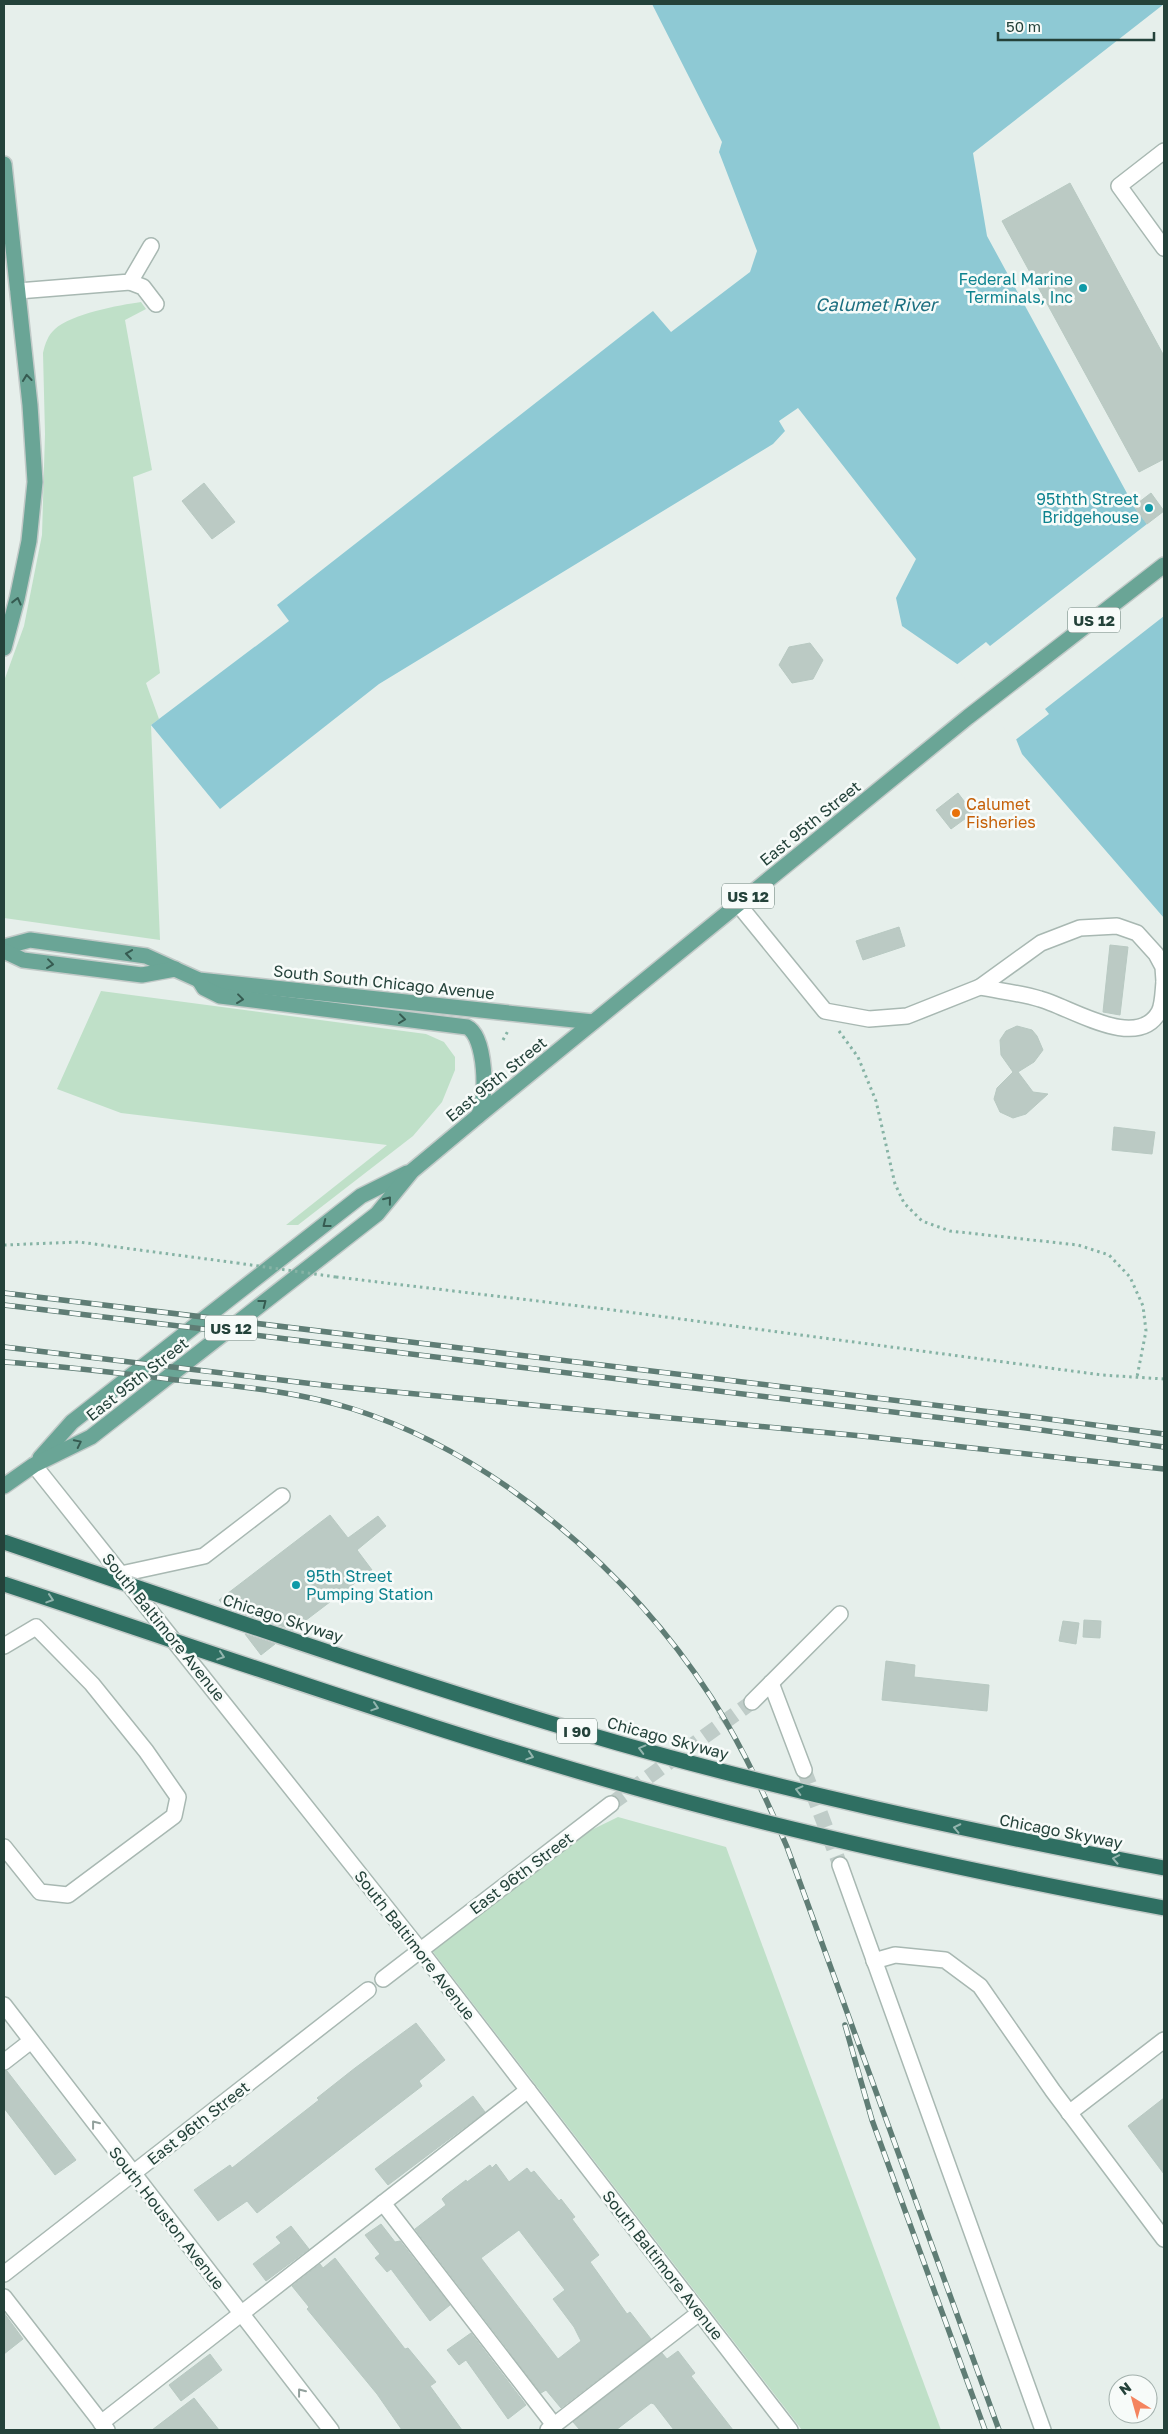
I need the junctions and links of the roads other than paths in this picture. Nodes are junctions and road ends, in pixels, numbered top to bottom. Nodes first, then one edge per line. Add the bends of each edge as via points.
1 (1164, 151) edge
2 (4, 164) edge
3 (151, 246) dead end
4 (1164, 248) edge
5 (130, 282) junction
6 (18, 291) junction
7 (156, 304) dead end
8 (1164, 565) edge
9 (4, 648) edge
10 (738, 904) junction
11 (4, 949) edge
12 (175, 969) junction
13 (199, 980) junction
14 (1164, 982) edge
15 (980, 987) junction
16 (593, 1022) junction
17 (478, 1116) junction
18 (412, 1171) junction
19 (34, 1465) junction
20 (4, 1486) edge
21 (282, 1496) dead end
22 (4, 1542) edge
23 (121, 1574) junction
24 (4, 1584) edge
25 (840, 1614) dead end
26 (4, 1646) edge
27 (771, 1683) junction
28 (752, 1702) tunnel mouth
29 (804, 1770) tunnel mouth
30 (611, 1804) tunnel mouth
31 (4, 1847) edge
32 (840, 1865) tunnel mouth
33 (1164, 1868) edge
34 (1164, 1908) edge
35 (420, 1950) junction
36 (874, 1961) junction
37 (382, 1979) dead end
38 (368, 1990) dead end
39 (4, 2005) edge
40 (1164, 2040) edge
41 (31, 2041) junction
42 (4, 2062) edge
43 (528, 2090) junction
44 (1069, 2113) junction
45 (133, 2174) junction
46 (383, 2203) junction
47 (1164, 2239) edge
48 (4, 2274) edge
49 (4, 2297) edge
50 (241, 2313) junction
51 (699, 2313) junction
52 (104, 2426) edge
53 (551, 2428) edge
54 (331, 2430) edge
55 (790, 2430) edge
56 (1043, 2430) edge

1 - 4 street via 1119,186
2 - 6 main road
3 - 5 street
5 - 6 street
5 - 7 street via 143,287
9 -> 6 main road via 29,541 34,482
8 - 10 main road, East 95th Street / US 12 via 968,717
10 - 15 street via 825,1010 869,1019 907,1016
10 - 16 main road, East 95th Street / US 12
11 -> 12 main road, South South Chicago Avenue via 23,960 142,975
12 -> 11 main road, South South Chicago Avenue via 146,956 30,940
12 - 13 main road, South South Chicago Avenue
13 - 16 main road, South South Chicago Avenue
13 -> 17 main road via 204,988 220,996 467,1027 476,1036 484,1073 483,1106
14 - 15 street via 1160,1011 1153,1020 1138,1028 1120,1030 1040,999
14 - 15 street via 1163,967 1156,954 1137,933 1116,926 1094,926 1061,934 1041,944
16 - 17 main road, East 95th Street / US 12
17 - 18 main road, East 95th Street / US 12
18 -> 19 main road, East 95th Street / US 12 via 361,1196 345,1208 72,1422
19 -> 18 main road, East 95th Street / US 12 via 91,1437 377,1214
19 - 20 main road, East 95th Street / US 12
19 - 23 street, South Baltimore Avenue
21 - 23 street via 204,1556
33 -> 22 highway, Chicago Skyway / I 90, bridge via 923,1821 590,1735 381,1669
23 - 35 street, South Baltimore Avenue
24 -> 34 highway, I 90, bridge via 368,1705 680,1800 913,1858
25 - 27 street
26 - 31 street via 36,1627 92,1684 178,1797 174,1816 68,1895 40,1892
27 - 28 street
27 - 29 street
30 - 35 street, East 96th Street
32 - 36 street
35 - 37 street, East 96th Street
35 - 43 street, South Baltimore Avenue
36 - 44 street via 896,1956 945,1960 980,1986
36 - 56 street
38 - 45 street, East 96th Street
39 - 41 street, South Houston Avenue
40 - 44 street
41 - 42 street
45 -> 41 street, South Houston Avenue
43 - 46 street
43 - 51 street, South Baltimore Avenue
44 - 47 street
45 - 48 street, East 96th Street
45 - 50 street, South Houston Avenue
46 - 50 street
46 - 53 street
49 - 52 street
50 - 52 street
54 -> 50 street, South Houston Avenue
51 - 53 street
51 - 55 street, South Baltimore Avenue

